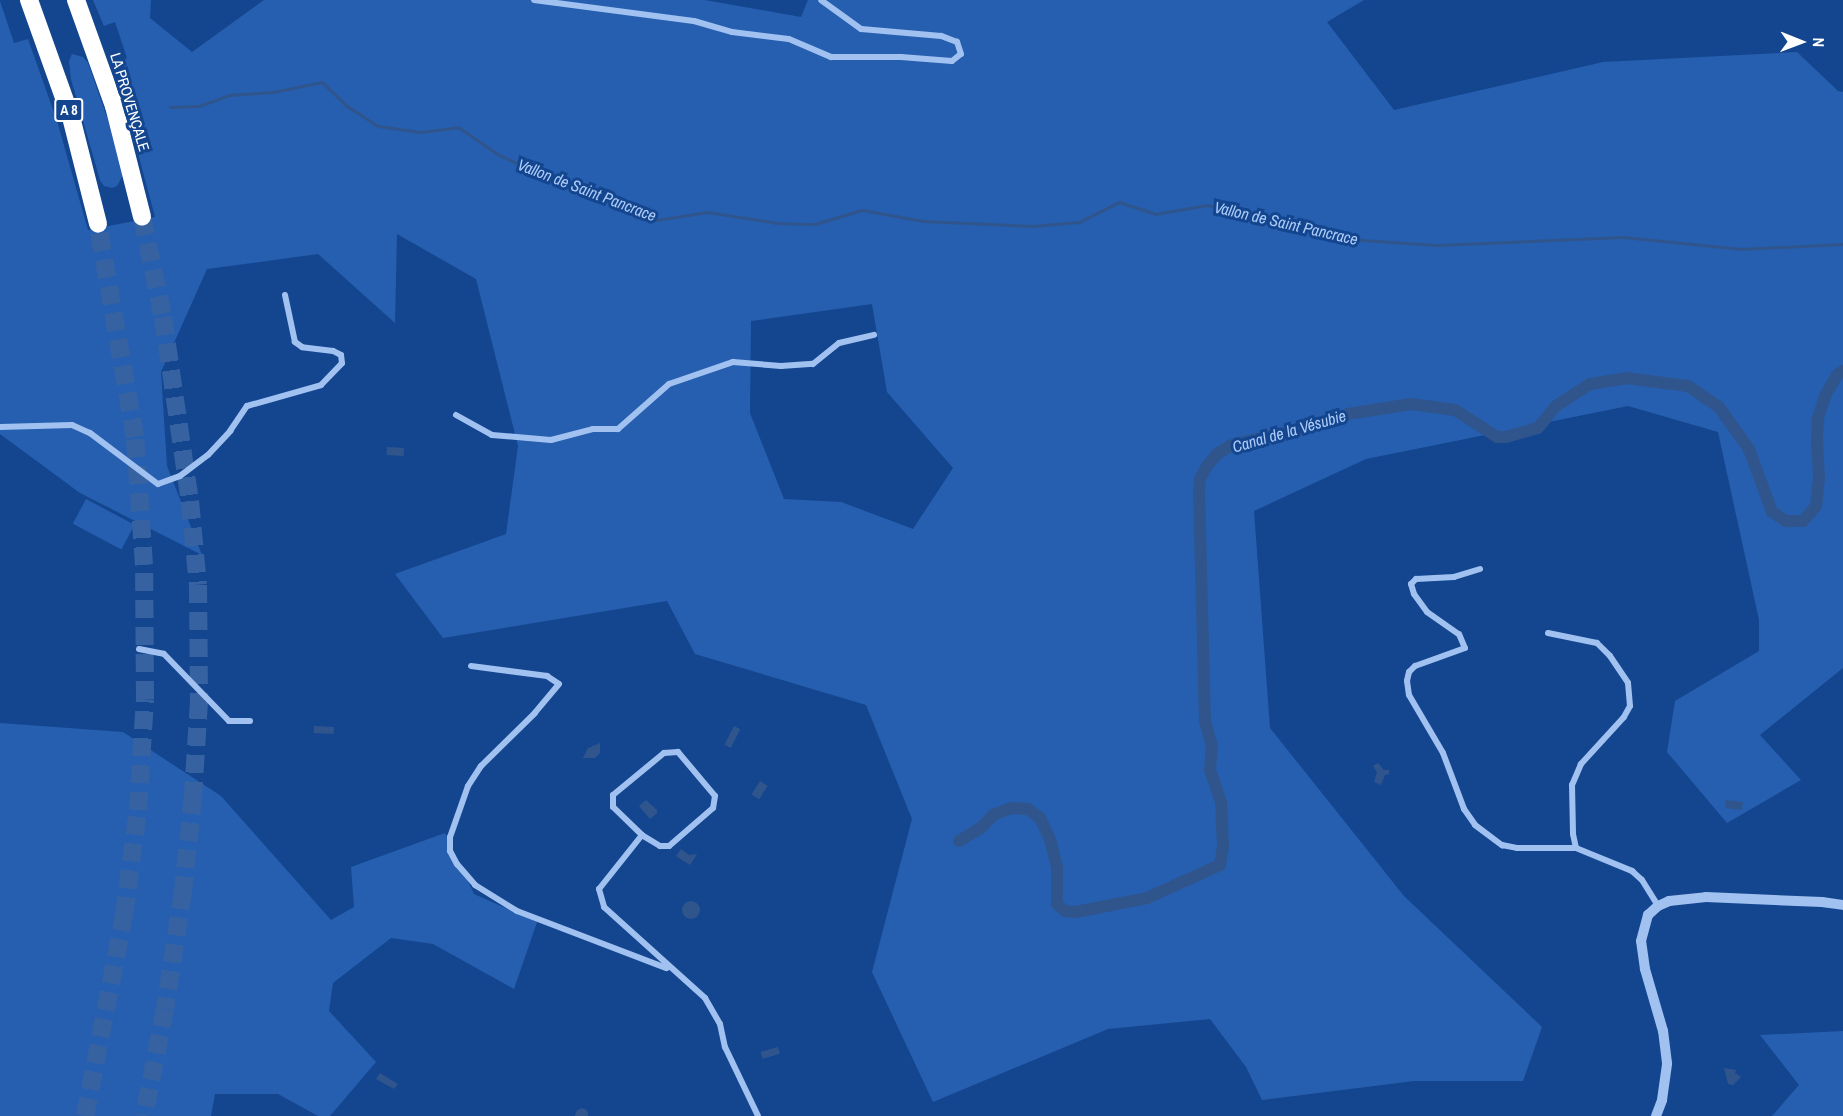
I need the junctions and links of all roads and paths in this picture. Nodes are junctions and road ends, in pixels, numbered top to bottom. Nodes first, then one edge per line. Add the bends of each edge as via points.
1 (29, 0) edge
2 (76, 0) edge
3 (534, 0) edge
4 (820, 0) edge
5 (142, 217) tunnel mouth
6 (98, 224) tunnel mouth
7 (285, 295) dead end
8 (874, 335) dead end
9 (456, 415) dead end
10 (0, 427) edge
11 (1480, 569) dead end
12 (1548, 633) dead end
13 (139, 649) dead end
14 (471, 666) dead end
15 (250, 721) dead end
16 (642, 835) junction
17 (1576, 848) junction
18 (1843, 905) edge
19 (1658, 906) junction
20 (672, 970) junction
21 (758, 1116) edge
22 (1656, 1116) edge

1 - 6 highway, A 8 via 71,117
2 - 5 highway, LA PROVENÇALE via 114,106
3 - 4 street via 694,21 732,32 789,39 831,57 952,62 961,54 957,42 941,36 861,29
7 - 10 street via 295,342 302,347 333,351 341,355 342,363 321,385 247,406 208,455 180,476 158,484 90,433 72,425
8 - 9 street via 839,343 813,364 733,362 669,384 618,429 593,429 550,440 492,435
11 - 17 street via 1454,578 1416,579 1411,584 1427,612 1459,634 1465,648 1415,666 1407,681 1410,695 1443,753 1464,809 1481,831 1502,845 1517,848
12 - 17 street via 1597,643 1628,683 1630,706 1624,717 1581,764 1572,785
13 - 15 street via 164,654 229,721
14 - 20 street via 547,676 558,684 535,713 481,765 468,786 450,837 450,851 457,864 475,885 517,911
16 - 16 street via 613,807 613,795 664,753 678,752 715,796 713,808 669,846 660,846
16 - 20 street via 599,889 604,908
17 - 19 street via 1632,871
18 - 19 street via 1706,897
19 - 22 street via 1648,915 1641,941 1667,1064
20 - 21 street via 705,998 720,1024 725,1047

